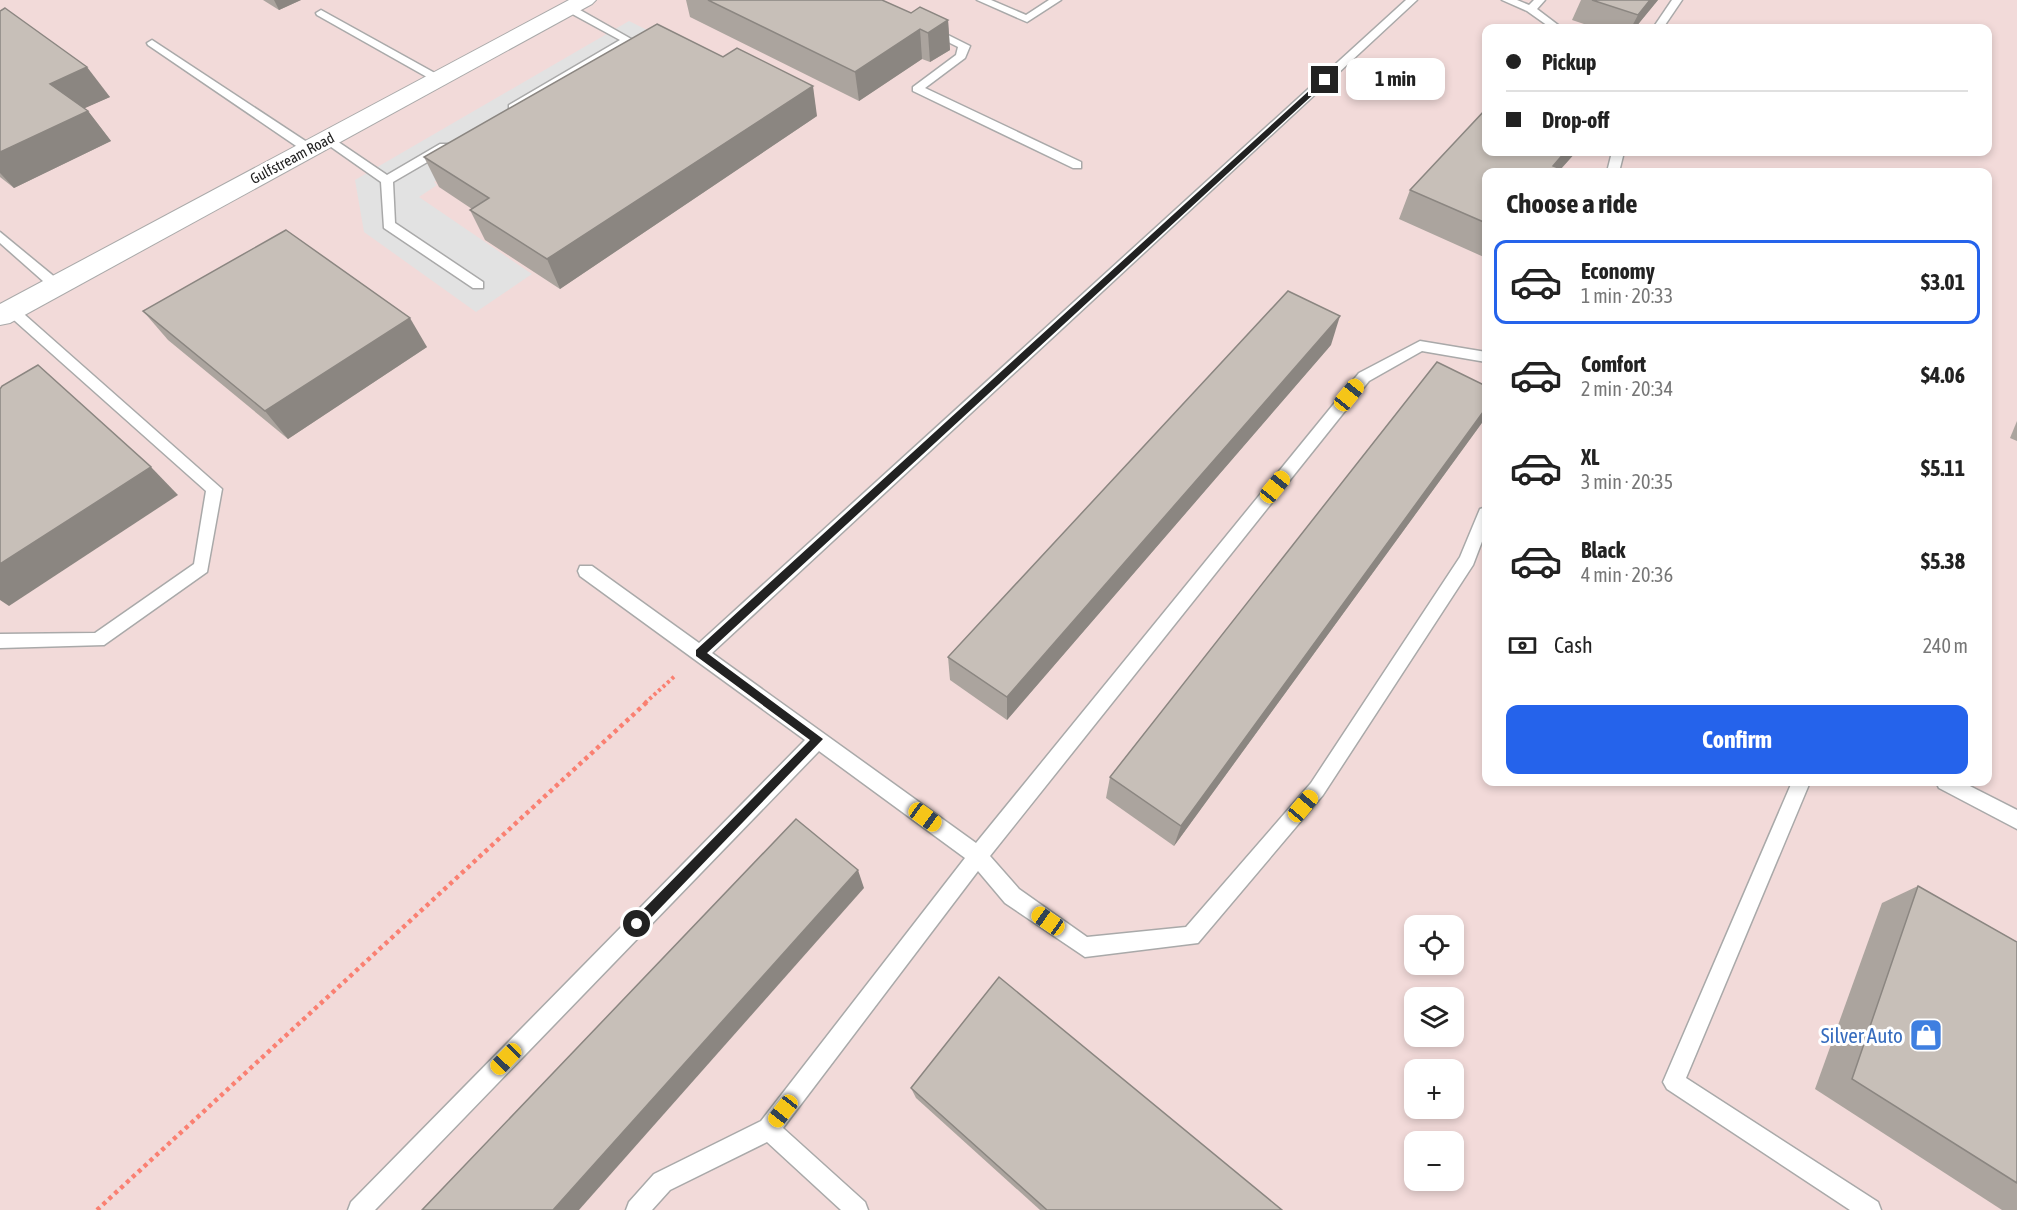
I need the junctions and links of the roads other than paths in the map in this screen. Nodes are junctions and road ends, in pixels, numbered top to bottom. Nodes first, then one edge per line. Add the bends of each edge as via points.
1 (982, 0) edge
2 (1056, 0) edge
3 (1412, 0) edge
4 (1507, 0) edge
5 (1540, 0) edge
6 (1677, 0) edge
7 (577, 4) edge
8 (1531, 9) junction
9 (321, 13) dead end
10 (919, 23) edge
11 (1552, 24) edge
12 (1661, 24) edge
13 (152, 43) dead end
14 (438, 79) junction
15 (497, 116) edge
16 (457, 139) edge
17 (318, 144) junction
18 (1077, 165) dead end
19 (387, 180) junction
20 (0, 236) edge
21 (478, 285) dead end
22 (57, 286) junction
23 (6, 313) edge
24 (1482, 356) edge
25 (1482, 523) edge
26 (586, 571) dead end
27 (0, 641) edge
28 (700, 653) junction
29 (818, 739) junction
30 (1799, 786) edge
31 (1953, 786) edge
32 (2017, 820) edge
33 (978, 856) junction
34 (769, 1129) junction
35 (359, 1210) edge
36 (637, 1210) edge
37 (857, 1210) edge
38 (1870, 1210) edge

1 - 2 lane via 1027,19
3 - 28 lane
4 - 8 lane
5 - 8 lane
6 - 12 lane
7 - 14 street, Gulfstream Road
7 - 15 lane via 628,40
8 - 11 lane
9 - 14 lane
10 - 18 lane via 964,46 961,56 917,89
13 - 17 lane
14 - 17 street, Gulfstream Road
16 - 19 lane
17 - 19 lane
17 - 22 street, Gulfstream Road
19 - 21 lane via 389,225
20 - 22 lane
22 - 23 street, Gulfstream Road
23 - 27 lane via 214,489 201,567 192,574 98,640
24 - 33 lane via 1420,346 1364,377
25 - 33 lane via 1467,560 1317,789 1191,936 1085,947 1012,896
26 - 28 lane
28 - 29 lane
29 - 33 lane
29 - 35 lane
30 - 38 lane via 1674,1082
31 - 32 lane
33 - 34 lane
34 - 36 lane via 662,1182
34 - 37 lane

